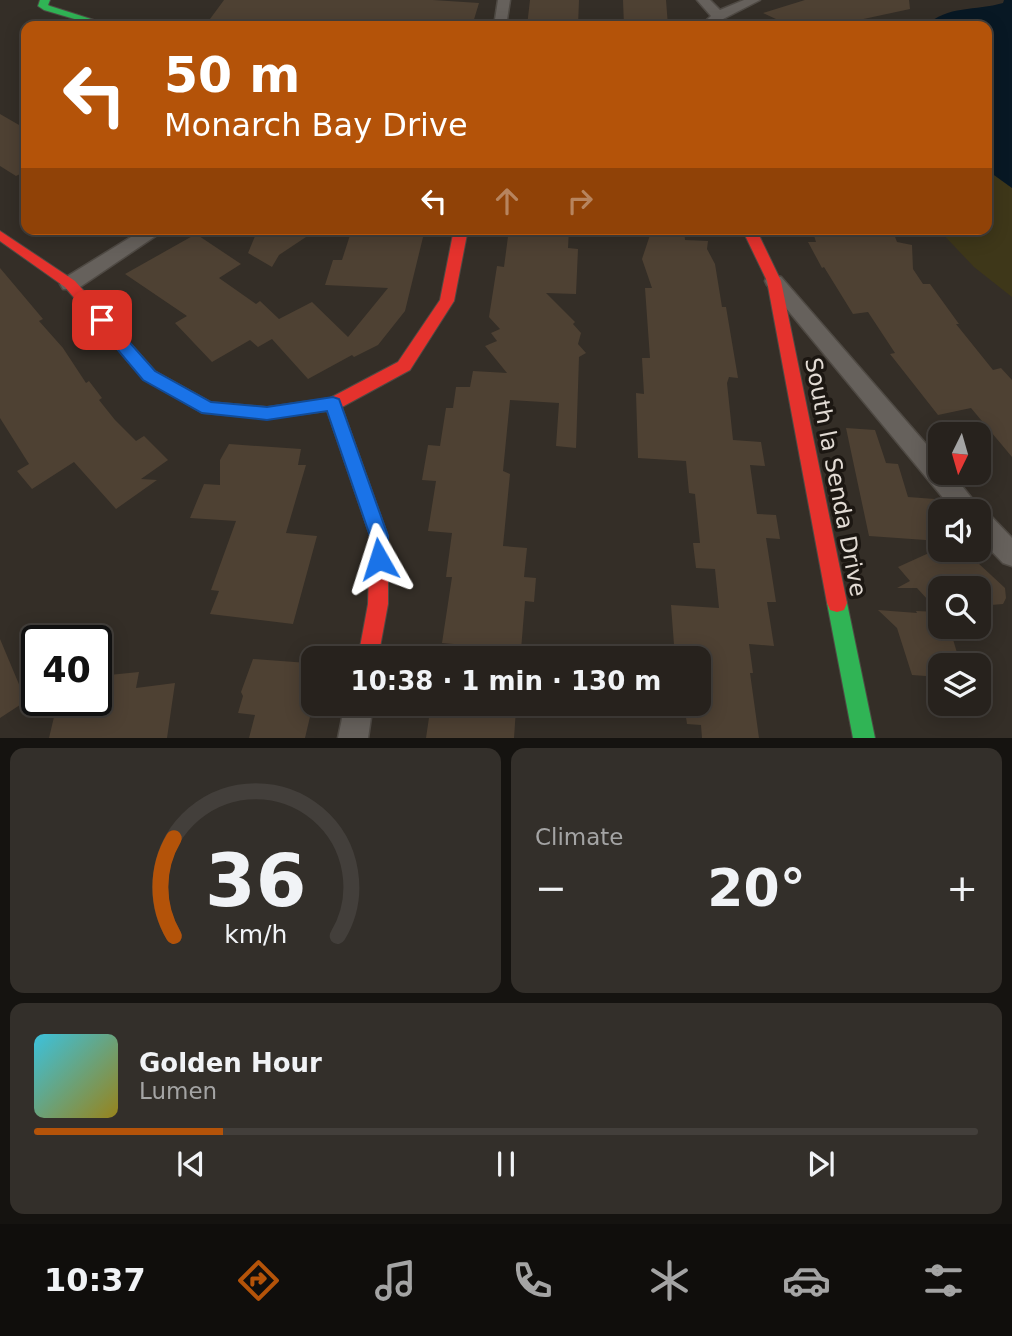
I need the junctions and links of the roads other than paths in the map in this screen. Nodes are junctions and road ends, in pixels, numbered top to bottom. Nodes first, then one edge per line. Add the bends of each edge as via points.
1 (45, 0) edge
2 (504, 0) edge
3 (704, 0) edge
4 (754, 0) edge
5 (718, 16) junction
6 (91, 21) edge
7 (501, 21) edge
8 (712, 21) edge
9 (0, 235) edge
10 (148, 235) edge
11 (460, 235) edge
12 (752, 235) edge
13 (774, 281) junction
14 (70, 284) junction
15 (333, 404) junction
16 (959, 499) edge
17 (991, 533) edge
18 (1012, 555) edge
19 (370, 646) edge
20 (357, 716) edge
21 (353, 737) edge
22 (864, 737) edge

1 - 6 street via 47,8
2 - 7 street
3 - 5 street
4 - 5 street
5 - 8 street
9 - 14 street
10 - 14 street
11 - 15 street via 447,301 404,366
12 - 13 street, South la Senda Drive
13 - 16 street
13 - 22 street, South la Senda Drive
14 - 15 street via 149,375 208,408 267,413
15 - 19 street via 379,536 378,604
17 - 18 street
20 - 21 street

